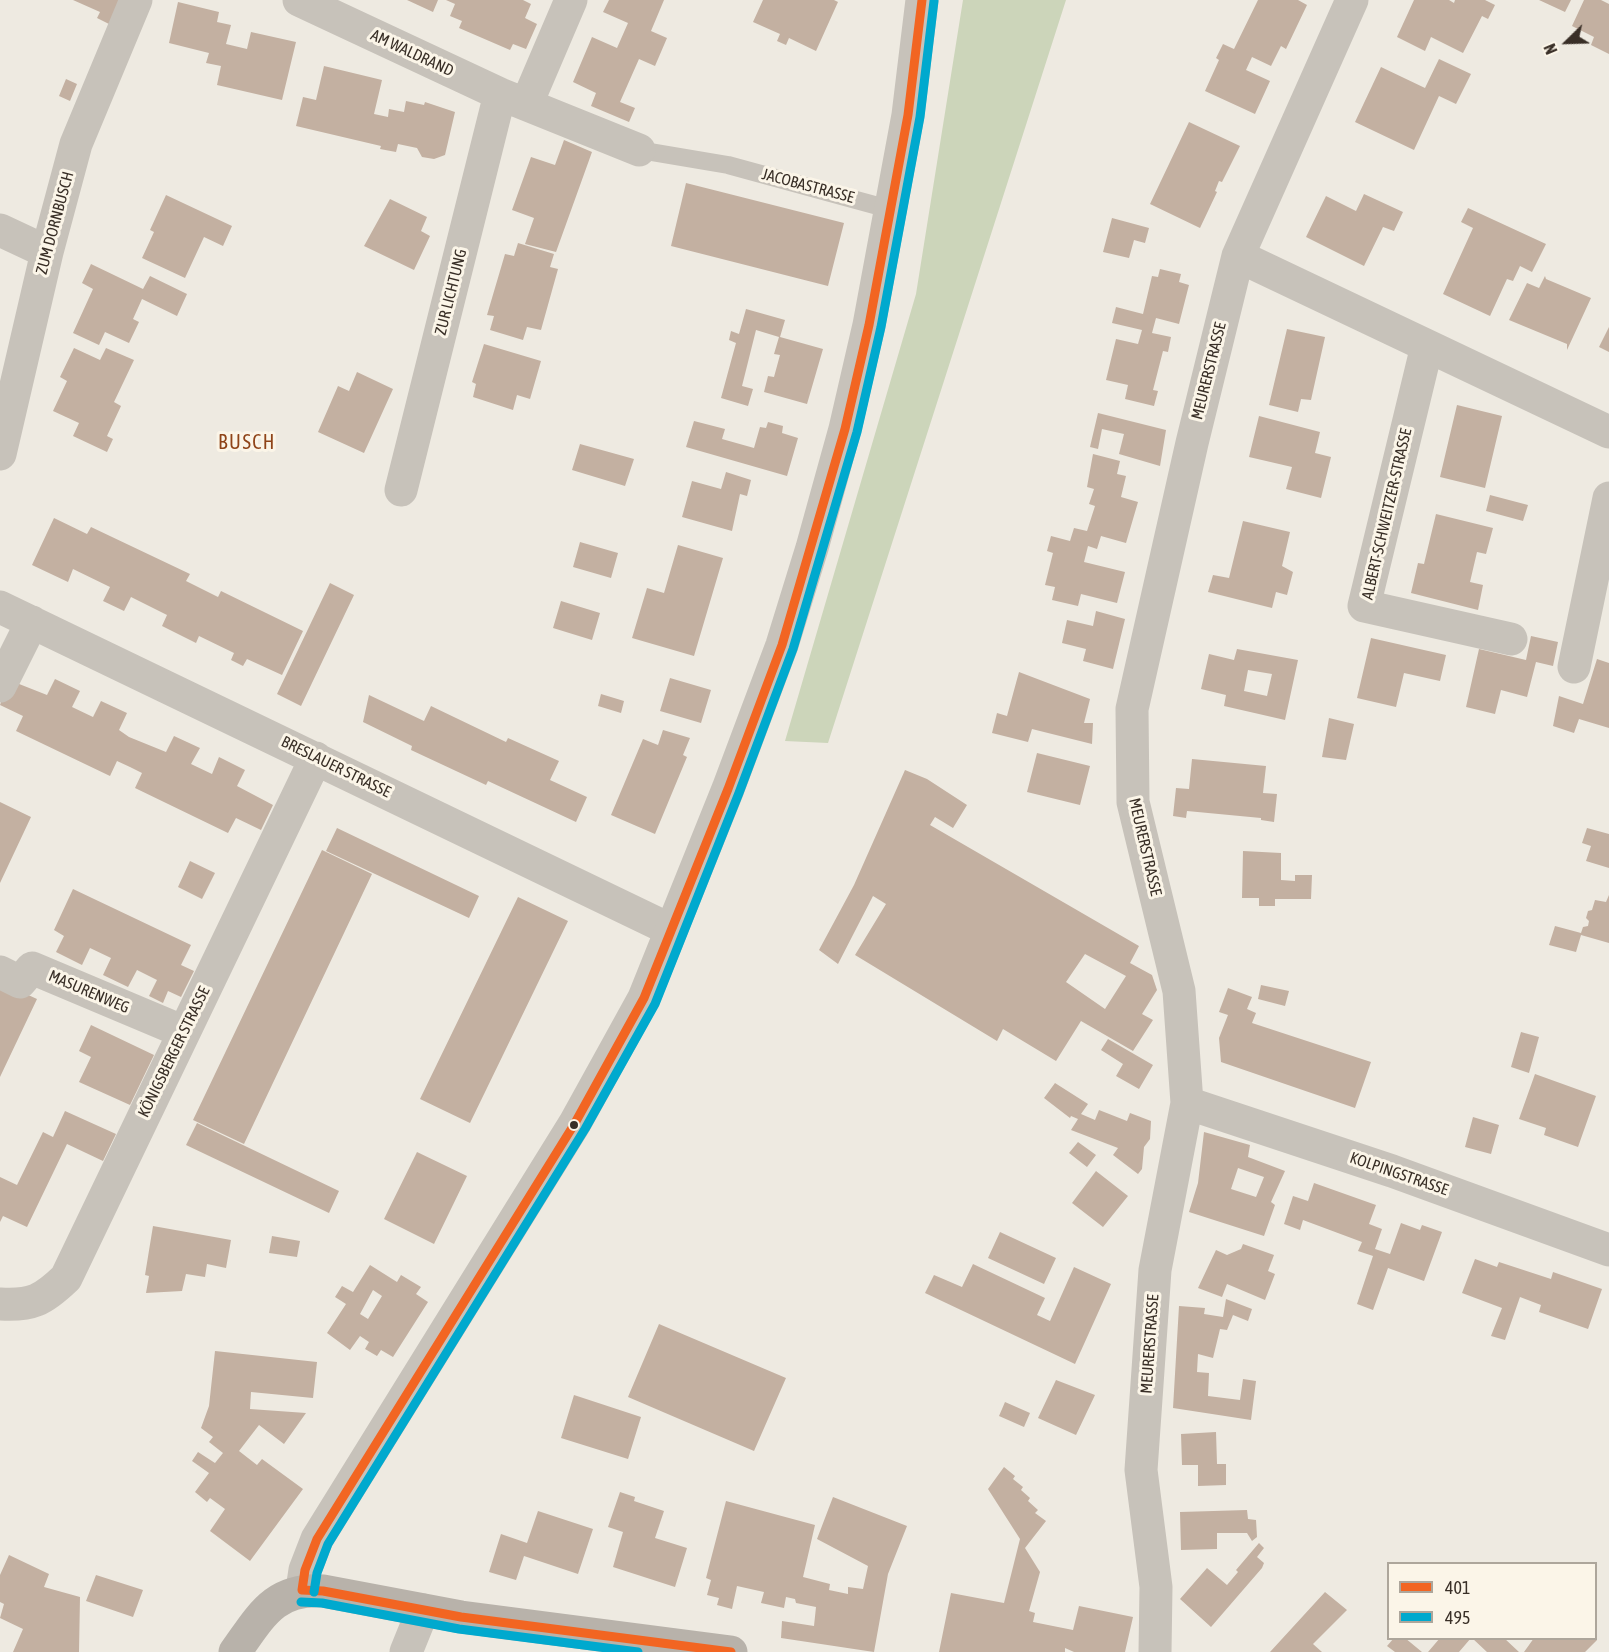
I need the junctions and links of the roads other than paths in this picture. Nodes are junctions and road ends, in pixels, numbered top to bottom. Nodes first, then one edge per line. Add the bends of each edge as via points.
1 (136, 0) edge
2 (299, 0) edge
3 (571, 0) edge
4 (922, 0) edge
5 (1352, 0) edge
6 (514, 98) junction
7 (639, 150) joint
8 (728, 165) joint
9 (889, 208) junction
10 (0, 230) edge
11 (47, 252) junction
12 (1238, 256) junction
13 (1427, 346) junction
14 (1609, 432) edge
15 (0, 453) edge
16 (401, 490) dead end
17 (1609, 498) edge
18 (0, 607) edge
19 (32, 621) junction
20 (1511, 639) dead end
21 (1574, 667) dead end
22 (0, 686) edge
23 (316, 758) junction
24 (670, 930) junction
25 (0, 972) edge
26 (184, 1032) junction
27 (1187, 1103) junction
28 (1608, 1246) edge
29 (0, 1304) edge
30 (302, 1590) junction
31 (423, 1610) junction
32 (235, 1652) edge
33 (406, 1652) edge
34 (731, 1652) edge
35 (1155, 1652) edge

1 - 11 street, ZUM DORNBUSCH via 76,144
2 - 6 street, AM WALDRAND
3 - 6 street
4 - 9 street via 908,115
5 - 12 street, MEURERSTRASSE
6 - 7 street, AM WALDRAND
6 - 16 street, ZUR LICHTUNG
7 - 8 lane, AM WALDRAND
8 - 9 lane, JACOBASTRASSE
9 - 24 street via 869,325 812,548 778,656
10 - 11 street
11 - 15 street, ZUM DORNBUSCH
12 - 13 street
12 - 27 street, MEURERSTRASSE via 1132,709 1133,802 1179,991
13 - 14 street
13 - 20 street, ALBERT-SCHWEITZER-STRASSE via 1364,606
17 - 21 street
18 - 19 street, BRESLAUER STRASSE
19 - 22 street
19 - 23 street, BRESLAUER STRASSE
23 - 24 street, BRESLAUER STRASSE
23 - 26 street, KÖNIGSBERGER STRASSE
24 - 30 street via 644,998 575,1123 317,1539
25 - 26 street, MASURENWEG via 20,982 32,968
26 - 29 street, KÖNIGSBERGER STRASSE via 66,1278 48,1296 28,1305
27 - 28 street, KOLPINGSTRASSE
27 - 35 street, MEURERSTRASSE via 1155,1270 1141,1470 1156,1587
30 - 31 main road
30 - 32 main road via 283,1596 266,1609
31 - 33 street
31 - 34 main road

